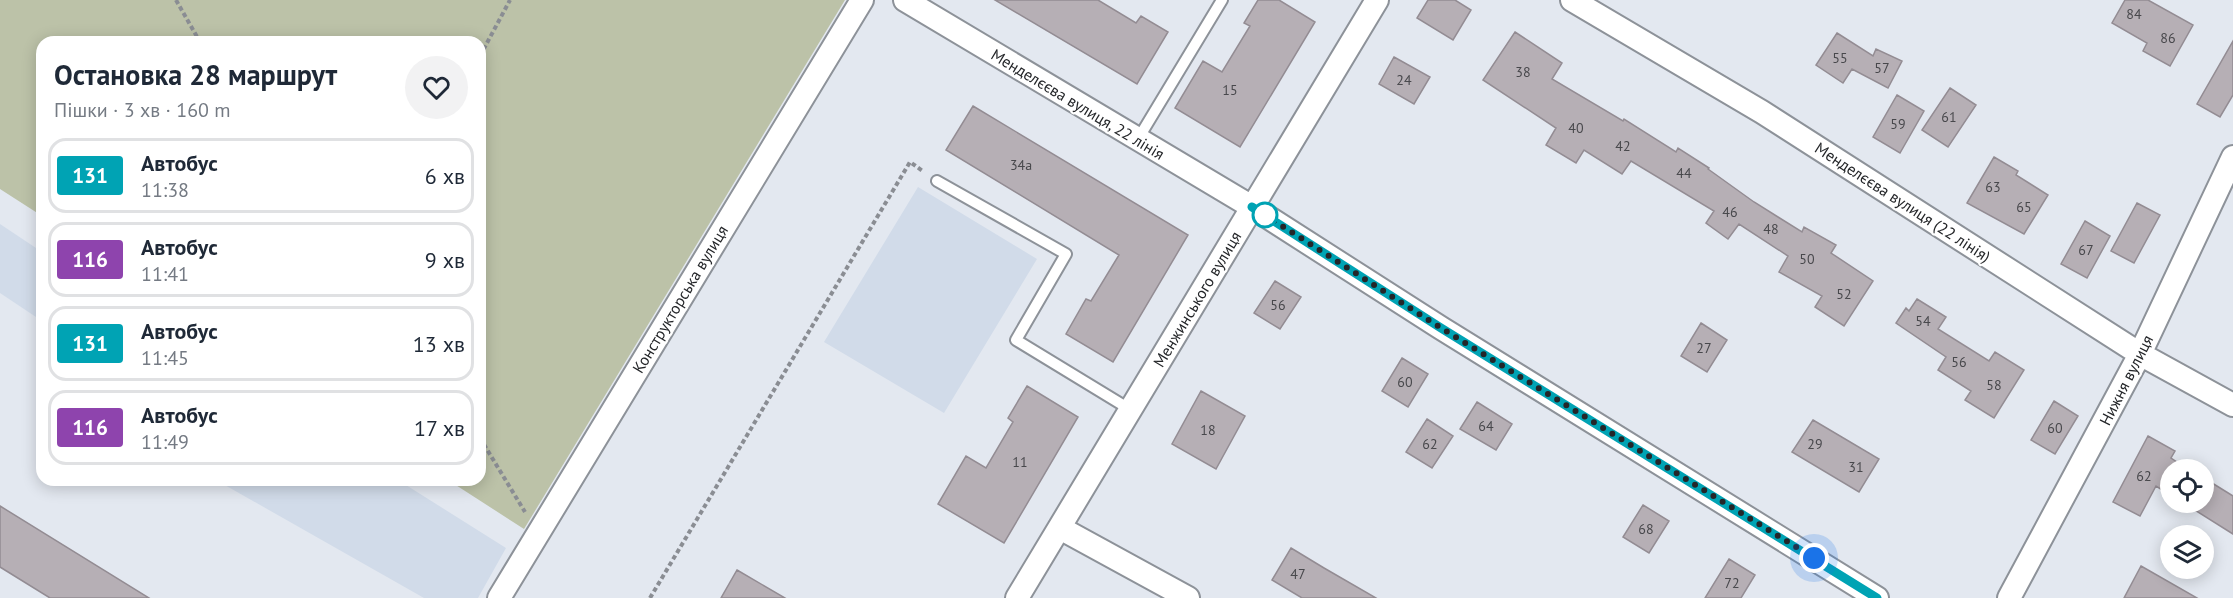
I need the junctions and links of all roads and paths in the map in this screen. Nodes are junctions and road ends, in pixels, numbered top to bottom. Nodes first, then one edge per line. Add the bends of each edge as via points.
1 (176, 0) edge
2 (510, 0) edge
3 (862, 0) edge
4 (904, 0) edge
5 (1222, 0) edge
6 (1377, 0) edge
7 (1572, 0) edge
8 (197, 36) edge
9 (486, 45) edge
10 (1138, 139) junction
11 (2233, 157) edge
12 (937, 181) joint
13 (1252, 207) junction
14 (2140, 354) junction
15 (2233, 405) edge
16 (1131, 410) junction
17 (486, 448) edge
18 (1060, 528) junction
19 (538, 534) junction
20 (499, 598) edge
21 (650, 598) edge
22 (1017, 598) edge
23 (1188, 598) edge
24 (1877, 598) edge
25 (2009, 598) edge

1 - 8 path
2 - 9 path
3 - 19 street, Конструкторська вулиця
4 - 10 street, Менделєєва вулиця, 22 лінія
5 - 10 lane
6 - 13 street, Менжинського вулиця
7 - 14 street, Менделєєва вулиця (22 лiнiя) via 1762,112
10 - 13 street, Менделєєва вулиця, 22 лінія
11 - 14 street, Нижня вулиця
12 - 16 lane via 1066,254 1016,340
12 - 21 path via 910,162
13 - 16 street, Менжинського вулиця
13 - 24 street, Менделєєва вулиця, 22 лінія
14 - 15 street, Менделєєва вулиця (22 лiнiя)
14 - 25 street, Нижня вулиця
16 - 18 street, Менжинського вулиця
17 - 19 path
18 - 22 street, Менжинського вулиця
18 - 23 street
19 - 20 street, Конструкторська вулиця

